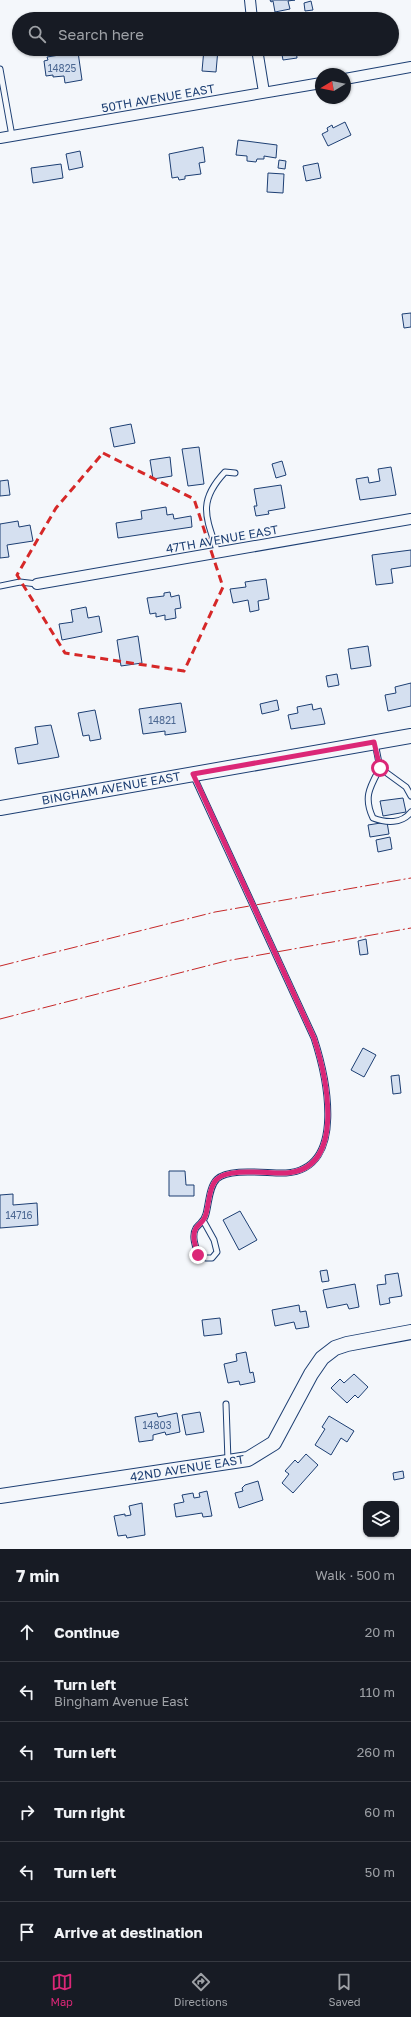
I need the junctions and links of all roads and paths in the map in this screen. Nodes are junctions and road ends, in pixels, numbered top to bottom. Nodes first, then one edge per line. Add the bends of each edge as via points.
1 (250, 0) edge
2 (251, 12) edge
3 (258, 56) edge
4 (411, 67) edge
5 (0, 69) edge
6 (351, 77) edge
7 (315, 84) edge
8 (264, 92) junction
9 (12, 136) junction
10 (0, 138) edge
11 (235, 472) dead end
12 (411, 519) edge
13 (218, 553) junction
14 (37, 584) joint
15 (0, 586) edge
16 (411, 736) edge
17 (374, 742) junction
18 (380, 768) junction
19 (193, 774) junction
20 (411, 796) edge
21 (0, 808) edge
22 (411, 812) edge
23 (204, 1222) junction
24 (411, 1332) edge
25 (226, 1404) dead end
26 (228, 1462) junction
27 (0, 1496) edge

1 - 2 street
3 - 8 street
4 - 6 street
5 - 9 lane
7 - 8 street, 50TH AVENUE EAST
8 - 9 street, 50TH AVENUE EAST
9 - 10 street, 50TH AVENUE EAST
11 - 13 lane via 225,472 213,485 207,497 206,512
12 - 13 street, 47TH AVENUE EAST
13 - 14 street, 47TH AVENUE EAST
14 - 15 lane via 20,582
16 - 17 street, BINGHAM AVENUE EAST
17 - 18 lane
17 - 19 street, BINGHAM AVENUE EAST
18 - 20 lane via 406,787
18 - 22 lane via 367,800 373,818 396,822 406,819
19 - 21 street, BINGHAM AVENUE EAST
19 - 23 lane via 314,1038 323,1066 328,1105 326,1134 318,1155 310,1165 287,1173 236,1173 218,1178 212,1186
23 - 23 lane via 196,1229 194,1241 198,1255 212,1258 217,1252 214,1240
24 - 26 street, 42ND AVENUE EAST via 335,1348 316,1365 274,1443 248,1459
25 - 26 lane
26 - 27 street, 42ND AVENUE EAST

